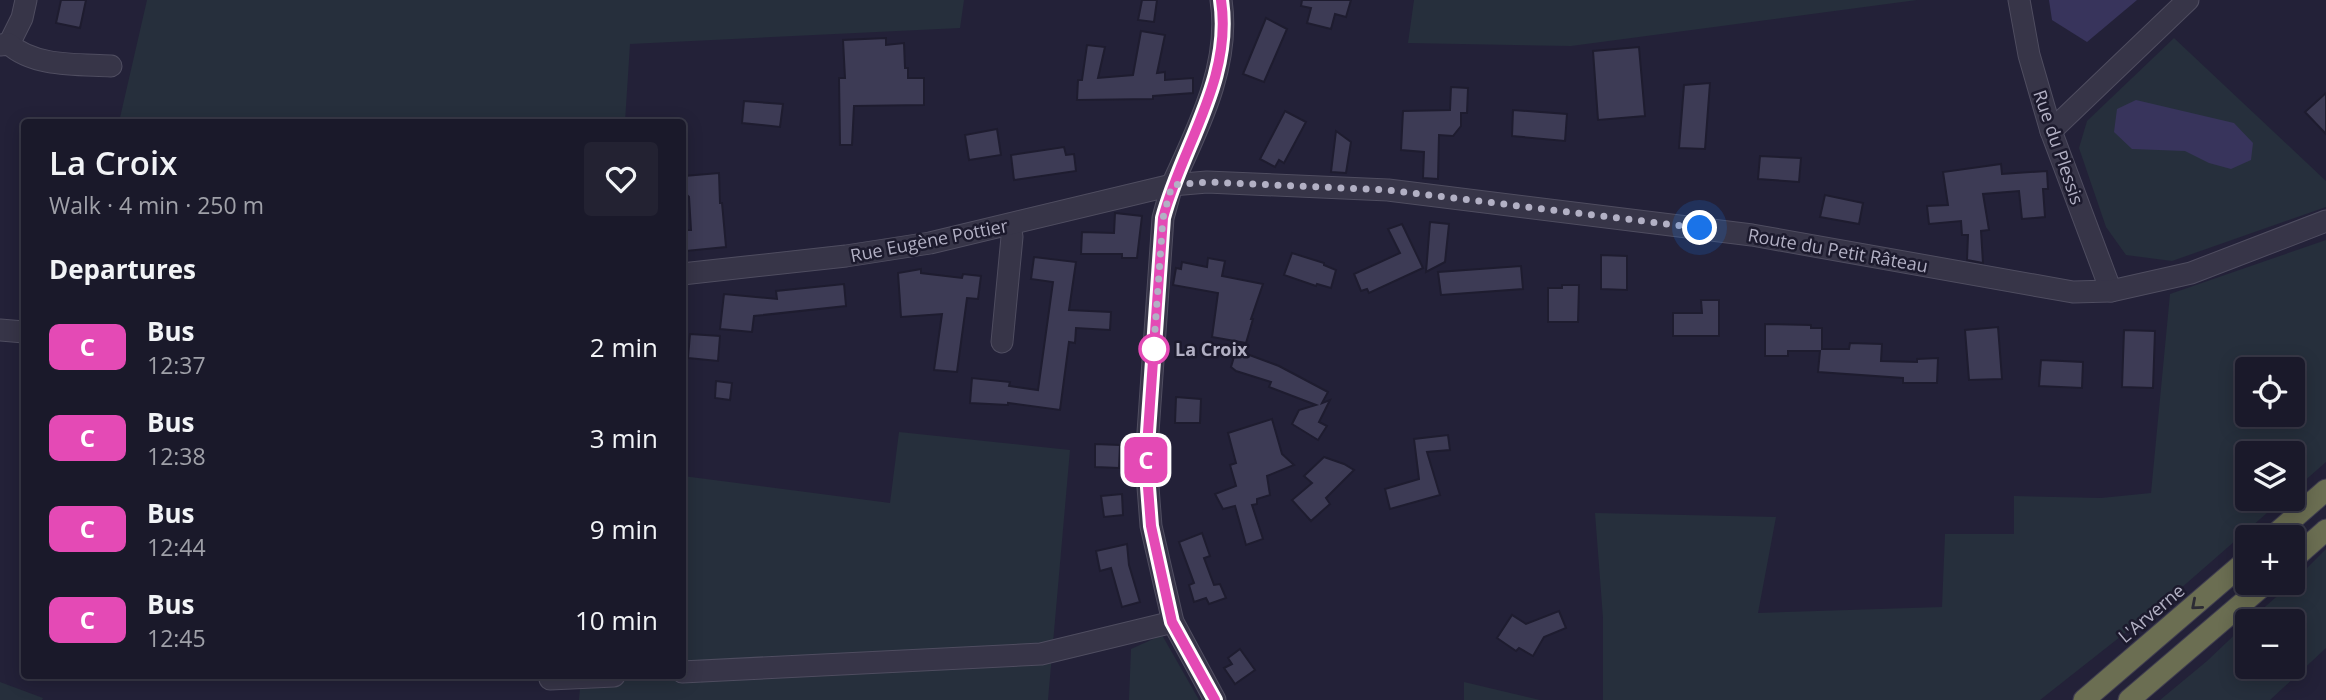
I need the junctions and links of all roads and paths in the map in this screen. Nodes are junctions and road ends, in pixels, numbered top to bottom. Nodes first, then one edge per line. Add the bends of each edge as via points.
1 (26, 0) edge
2 (1221, 0) edge
3 (2019, 0) edge
4 (2188, 0) edge
5 (4, 45) edge
6 (111, 66) dead end
7 (2051, 131) junction
8 (1172, 185) junction
9 (2326, 222) edge
10 (1010, 225) junction
11 (686, 274) edge
12 (2111, 291) junction
13 (0, 330) edge
14 (21, 332) edge
15 (1002, 342) dead end
16 (2326, 490) edge
17 (2286, 525) edge
18 (2326, 530) edge
19 (2305, 548) edge
20 (2235, 570) edge
21 (2252, 595) edge
22 (1172, 622) junction
23 (686, 672) edge
24 (1215, 700) edge
25 (2084, 700) edge
26 (2129, 700) edge

1 - 5 street via 22,18
2 - 8 street via 1220,56 1209,98
3 - 7 street, Rue du Plessis
4 - 7 street
5 - 6 street via 20,54 60,63
7 - 12 street, Rue du Plessis
8 - 10 street, Rue Eugène Pottier
8 - 12 street, Route du Petit Râteau via 1207,182 1388,190 1752,235 2073,292
8 - 22 street via 1163,218 1146,461 1151,526
9 - 12 street, Route du Petit Râteau via 2192,273
10 - 11 street, Rue Eugène Pottier via 858,254
10 - 15 street
13 - 14 street
16 - 17 highway
18 - 19 highway
20 -> 25 highway, L'Arverne
21 - 26 highway
22 - 23 street via 1041,654
22 - 24 street

